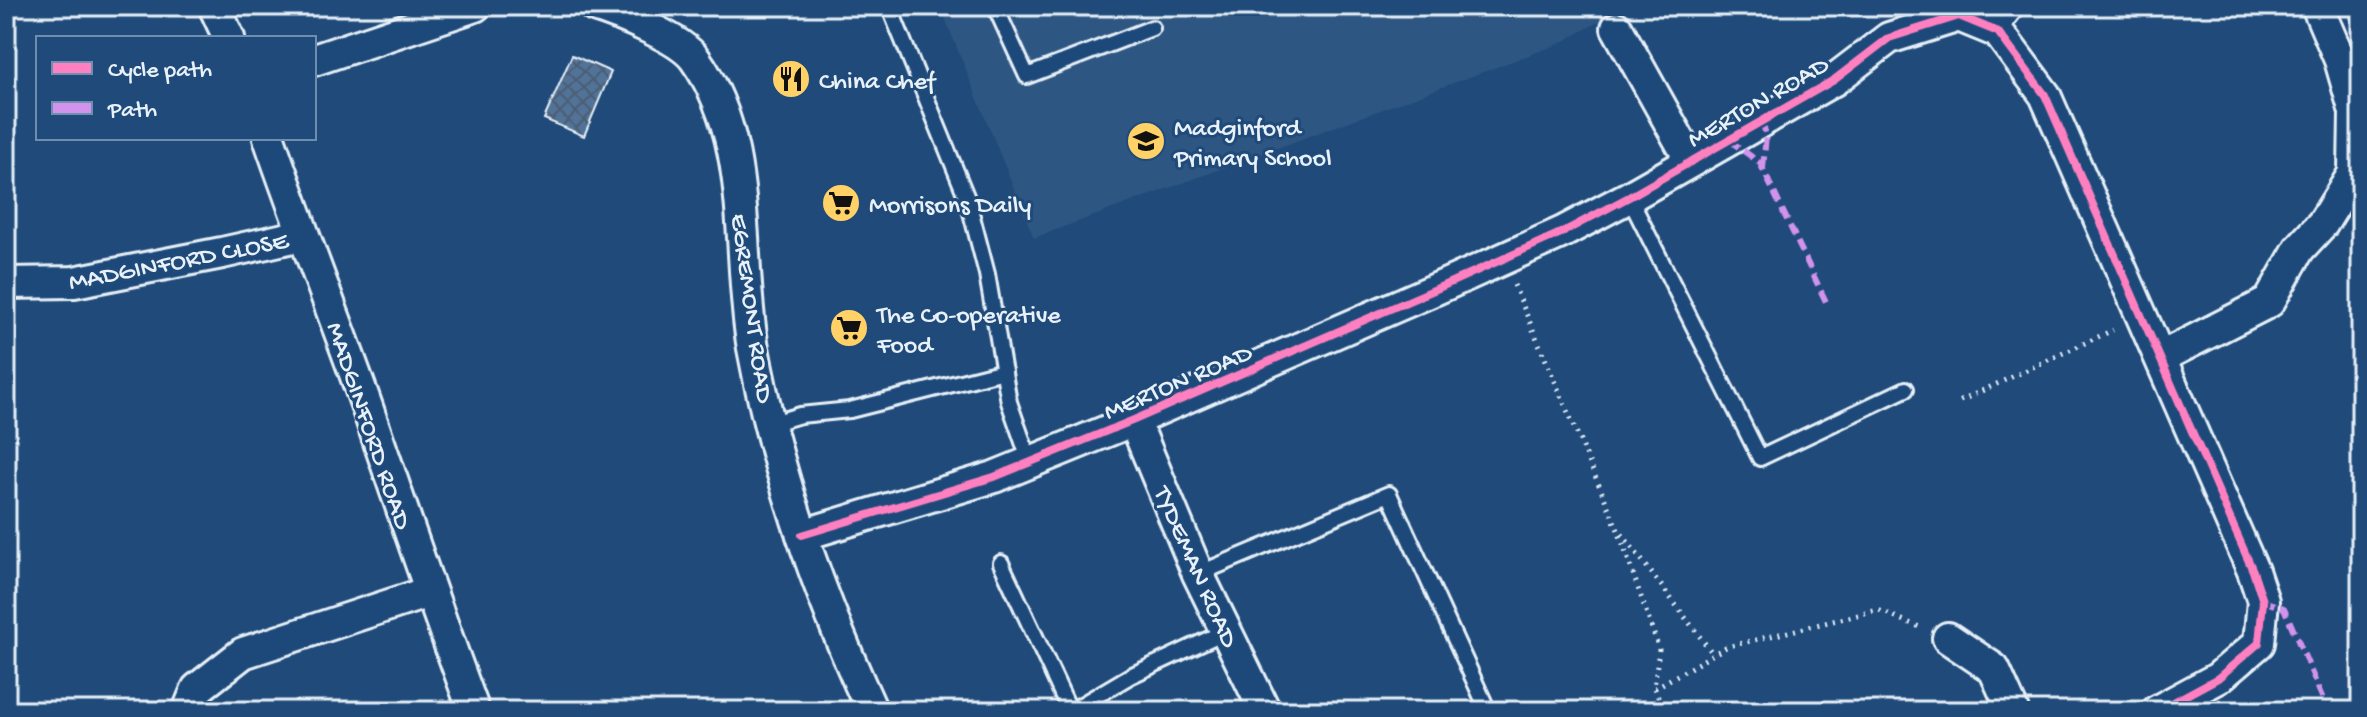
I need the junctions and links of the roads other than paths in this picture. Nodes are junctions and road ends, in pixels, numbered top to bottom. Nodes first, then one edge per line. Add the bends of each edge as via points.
1 (214, 6) edge
2 (475, 6) edge
3 (889, 6) edge
4 (995, 6) edge
5 (2018, 6) edge
6 (2317, 6) edge
7 (611, 8) edge
8 (1152, 28) dead end
9 (1617, 28) dead end
10 (1998, 32) junction
11 (228, 36) edge
12 (316, 59) edge
13 (270, 140) edge
14 (1691, 161) junction
15 (1629, 197) junction
16 (302, 235) junction
17 (6, 283) edge
18 (2161, 357) junction
19 (1004, 371) junction
20 (1906, 389) dead end
21 (1134, 420) junction
22 (770, 424) junction
23 (1030, 462) junction
24 (802, 535) junction
25 (1001, 563) dead end
26 (1198, 574) junction
27 (429, 592) junction
28 (1226, 631) junction
29 (1948, 638) road end
30 (1484, 702) dead end
31 (188, 711) edge
32 (474, 711) edge
33 (872, 711) edge
34 (1070, 711) edge
35 (1265, 711) edge
36 (2013, 711) edge
37 (2157, 711) edge

1 - 11 street
2 - 12 street
3 - 19 lane via 968,201
4 - 8 lane via 1027,76
5 - 10 lane
6 - 18 street via 2355,112 2354,173 2323,223 2299,249 2269,302
7 - 22 street, EGREMONT ROAD via 694,57 719,105 736,166 753,346
9 - 14 street, MERTON ROAD
10 - 14 street, MERTON ROAD via 1959,16 1889,38 1834,80
10 - 18 street via 2045,95
13 - 16 street, MADGINFORD ROAD
14 - 15 street, MERTON ROAD
15 - 20 lane via 1760,458
15 - 21 street, MERTON ROAD via 1503,259
16 - 17 street, MADGINFORD CLOSE via 74,282
16 - 27 street, MADGINFORD ROAD
18 - 37 street via 2263,601 2259,643 2218,678
19 - 22 lane via 850,410
19 - 23 lane
21 - 23 street, MERTON ROAD
21 - 26 street, TYDEMAN ROAD
22 - 24 street, EGREMONT ROAD
23 - 24 street, MERTON ROAD
24 - 33 street, EGREMONT ROAD
25 - 34 lane
26 - 28 street, TYDEMAN ROAD
26 - 30 lane via 1389,494
27 - 31 street via 243,653 197,689
27 - 32 street, MADGINFORD ROAD
28 - 34 lane
28 - 35 street, TYDEMAN ROAD
29 - 36 street via 1994,669

